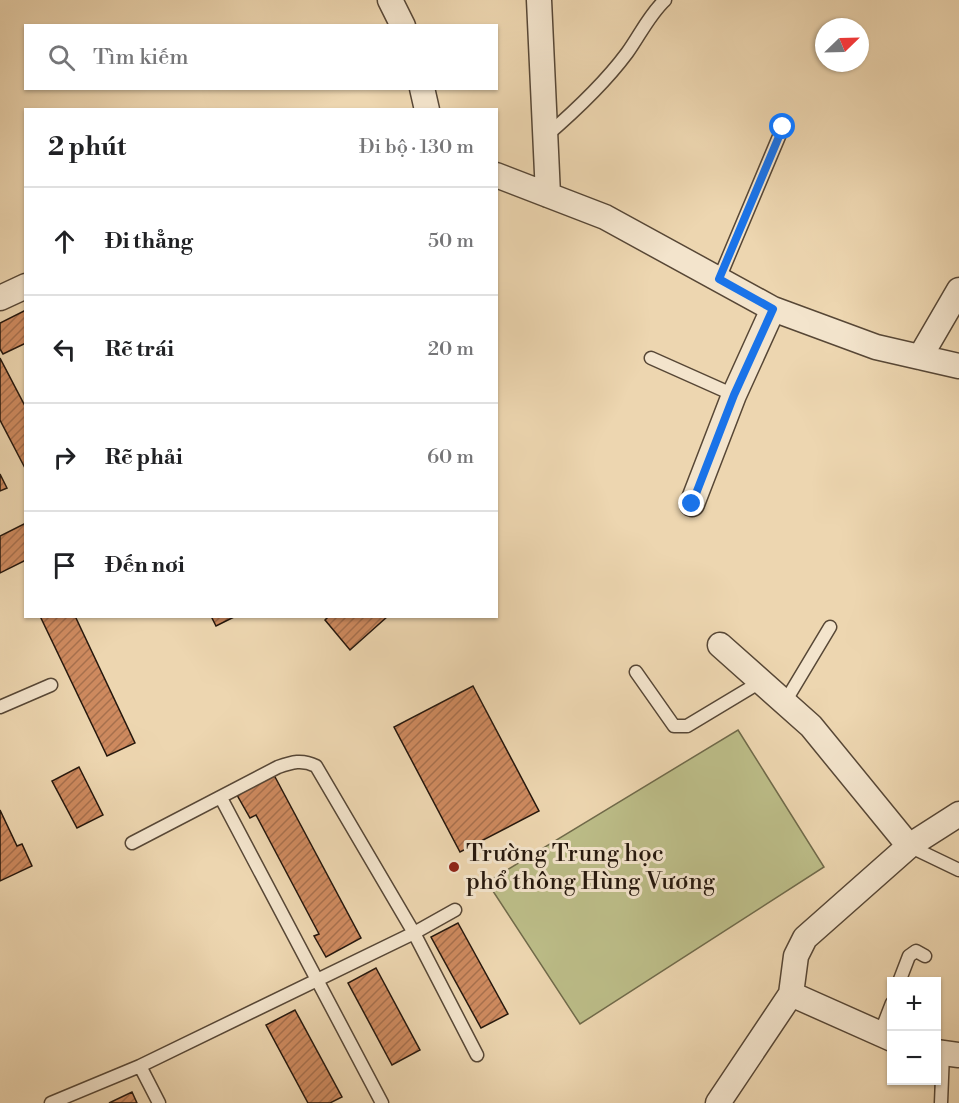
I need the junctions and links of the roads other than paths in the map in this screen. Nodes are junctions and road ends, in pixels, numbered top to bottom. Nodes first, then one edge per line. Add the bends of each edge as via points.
1 (390, 0) edge
2 (539, 0) edge
3 (665, 0) edge
4 (402, 24) edge
5 (423, 90) edge
6 (427, 108) edge
7 (783, 127) dead end
8 (546, 137) junction
9 (498, 176) edge
10 (548, 195) junction
11 (719, 279) junction
12 (24, 287) edge
13 (959, 290) edge
14 (0, 298) edge
15 (773, 309) junction
16 (920, 357) junction
17 (651, 358) dead end
18 (959, 366) edge
19 (734, 395) junction
20 (692, 504) dead end
21 (830, 627) dead end
22 (720, 645) dead end
23 (636, 672) dead end
24 (762, 681) junction
25 (51, 684) dead end
26 (785, 702) junction
27 (0, 707) edge
28 (221, 798) junction
29 (959, 814) edge
30 (132, 843) dead end
31 (909, 846) junction
32 (959, 870) edge
33 (454, 910) dead end
34 (414, 933) junction
35 (925, 956) dead end
36 (901, 977) edge
37 (319, 979) junction
38 (791, 994) junction
39 (886, 1036) edge
40 (946, 1053) edge
41 (477, 1055) dead end
42 (140, 1066) junction
43 (51, 1103) edge
44 (159, 1103) edge
45 (382, 1103) edge
46 (718, 1103) edge
47 (941, 1103) edge

1 - 4 street
2 - 8 street
3 - 8 lane via 619,62
5 - 6 street
7 - 11 lane
8 - 10 street
9 - 10 street
10 - 11 street via 605,217
11 - 15 street
12 - 14 street
13 - 16 street
15 - 16 street via 838,336
15 - 19 street
16 - 18 street
17 - 19 lane
19 - 20 street
21 - 26 lane
22 - 24 street
23 - 24 lane via 674,726 680,727
24 - 26 street
25 - 27 lane
26 - 31 street via 811,726
28 - 30 lane
28 - 34 lane via 278,766 307,761 316,766
28 - 37 lane
29 - 31 street
31 - 32 lane
31 - 38 street via 805,938 796,956
33 - 34 lane
34 - 37 lane
34 - 41 lane
35 - 36 lane via 916,951 909,956
37 - 42 lane
37 - 45 lane
38 - 39 street
38 - 46 street
40 - 47 lane
42 - 43 lane
42 - 44 lane

